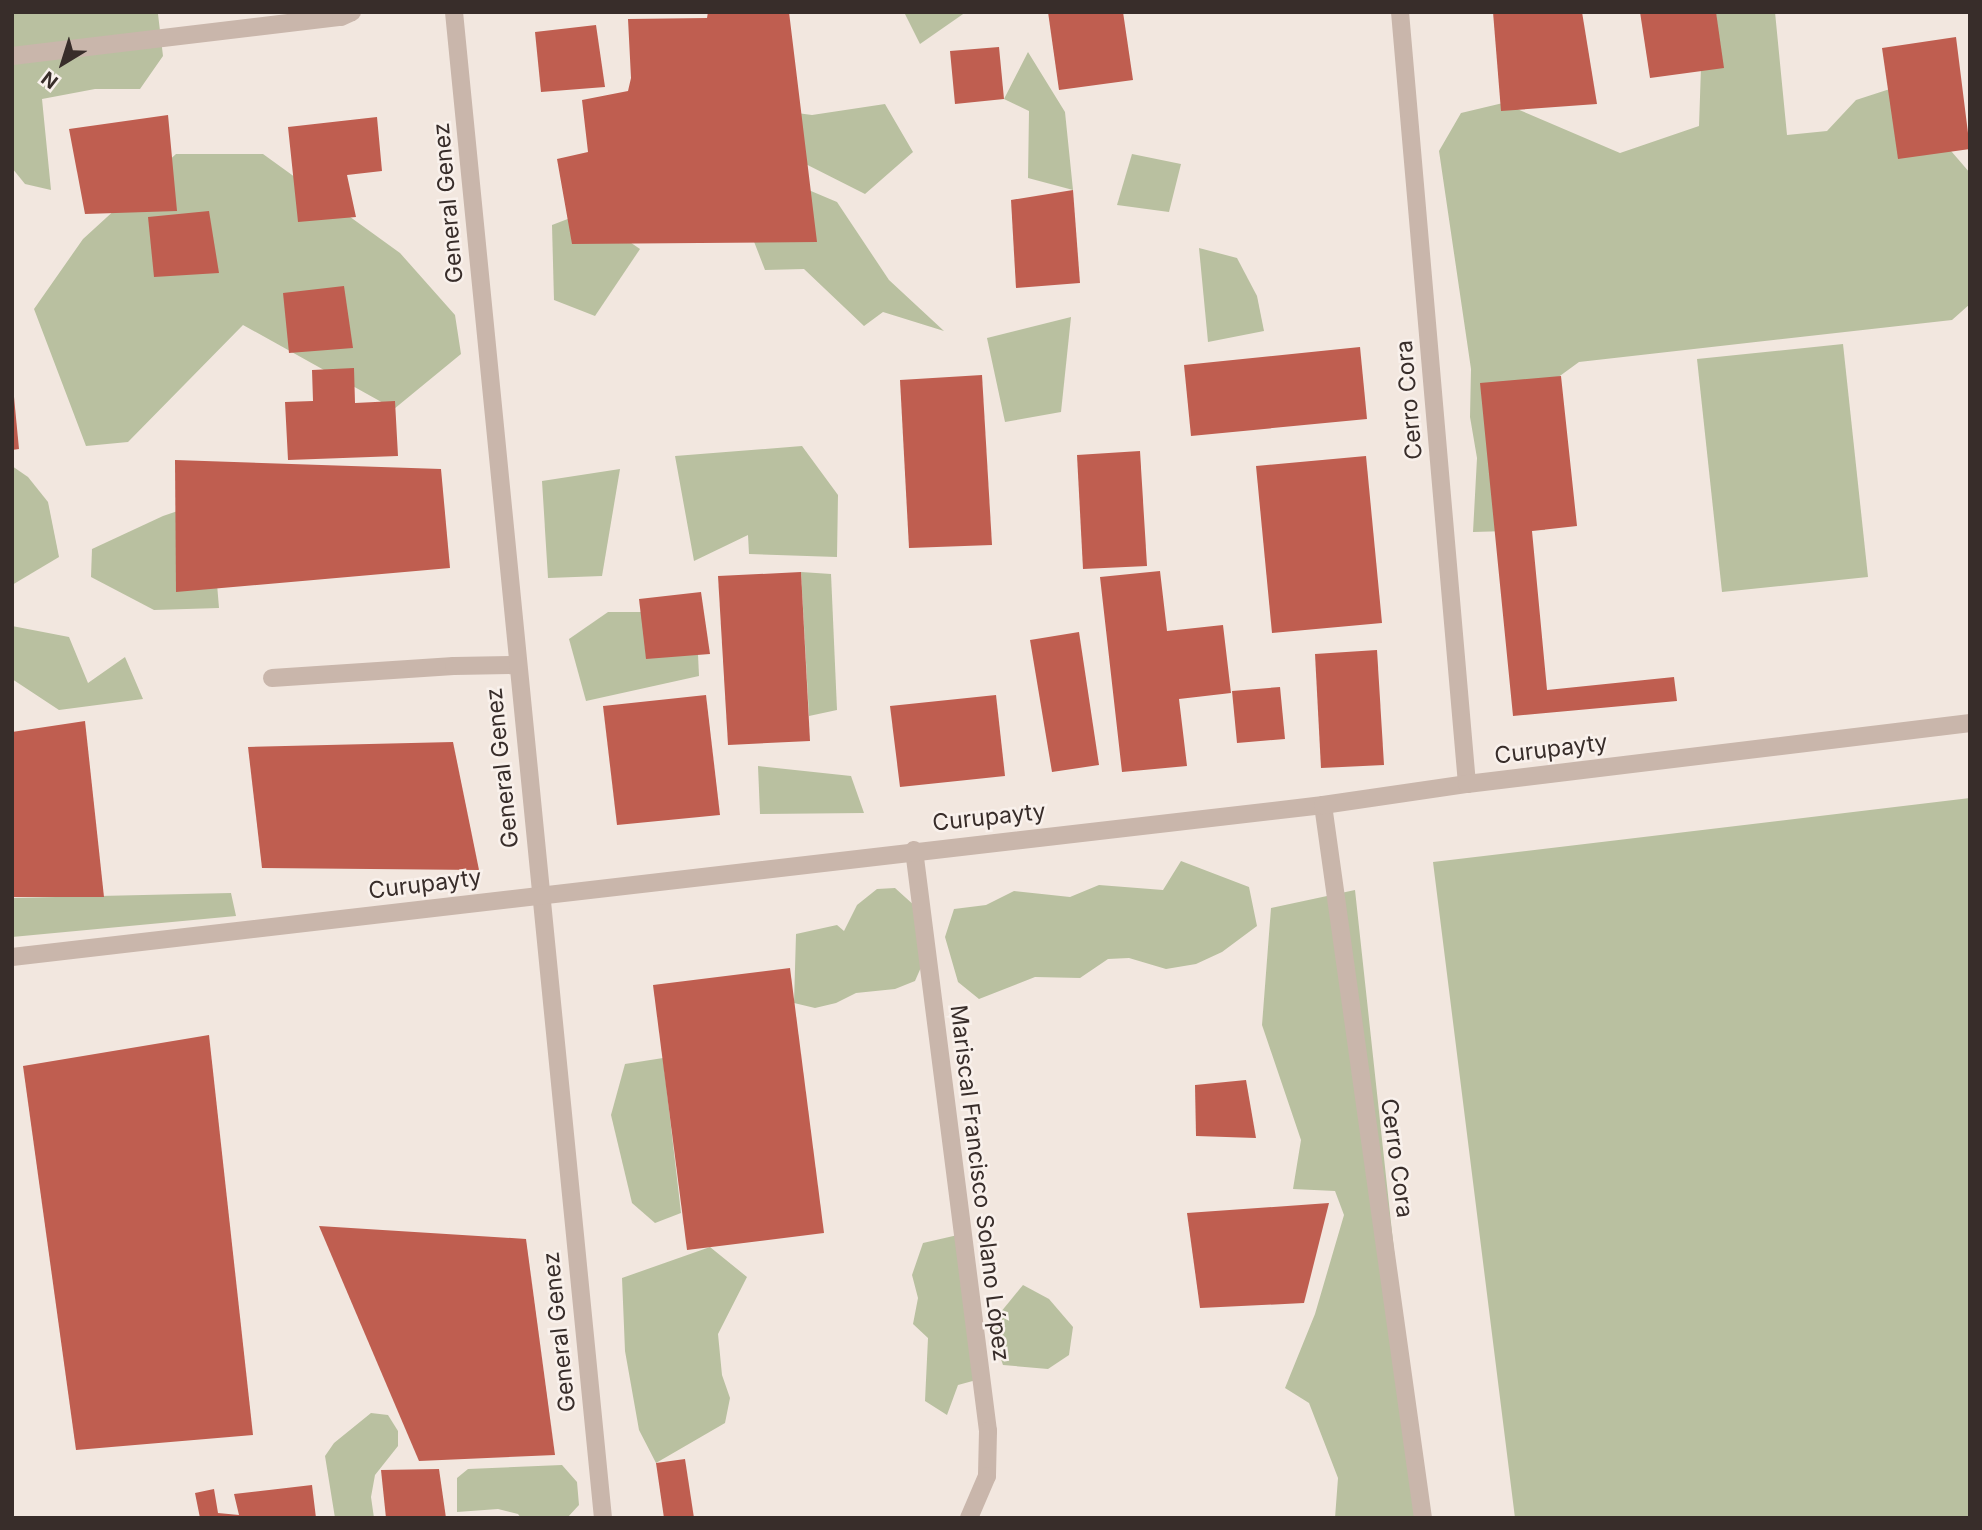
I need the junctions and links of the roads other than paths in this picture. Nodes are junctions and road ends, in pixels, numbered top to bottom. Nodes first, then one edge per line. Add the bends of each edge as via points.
1 (352, 12) edge
2 (454, 12) edge
3 (1400, 12) edge
4 (12, 56) edge
5 (517, 665) junction
6 (272, 678) dead end
7 (1970, 723) edge
8 (1467, 784) junction
9 (1322, 805) junction
10 (914, 850) junction
11 (539, 896) junction
12 (12, 957) edge
13 (973, 1517) edge
14 (603, 1518) edge
15 (1423, 1518) edge

1 - 4 street via 341,17
2 - 5 street, General Genez
3 - 8 street, Cerro Cora
5 - 6 street
5 - 11 street, General Genez
7 - 8 street, Curupayty
8 - 9 street, Curupayty
9 - 10 street, Curupayty
9 - 15 street, Cerro Cora
10 - 11 street, Curupayty
10 - 13 street, Mariscal Francisco Solano López via 988,1431 987,1476
11 - 12 street, Curupayty
11 - 14 street, General Genez

